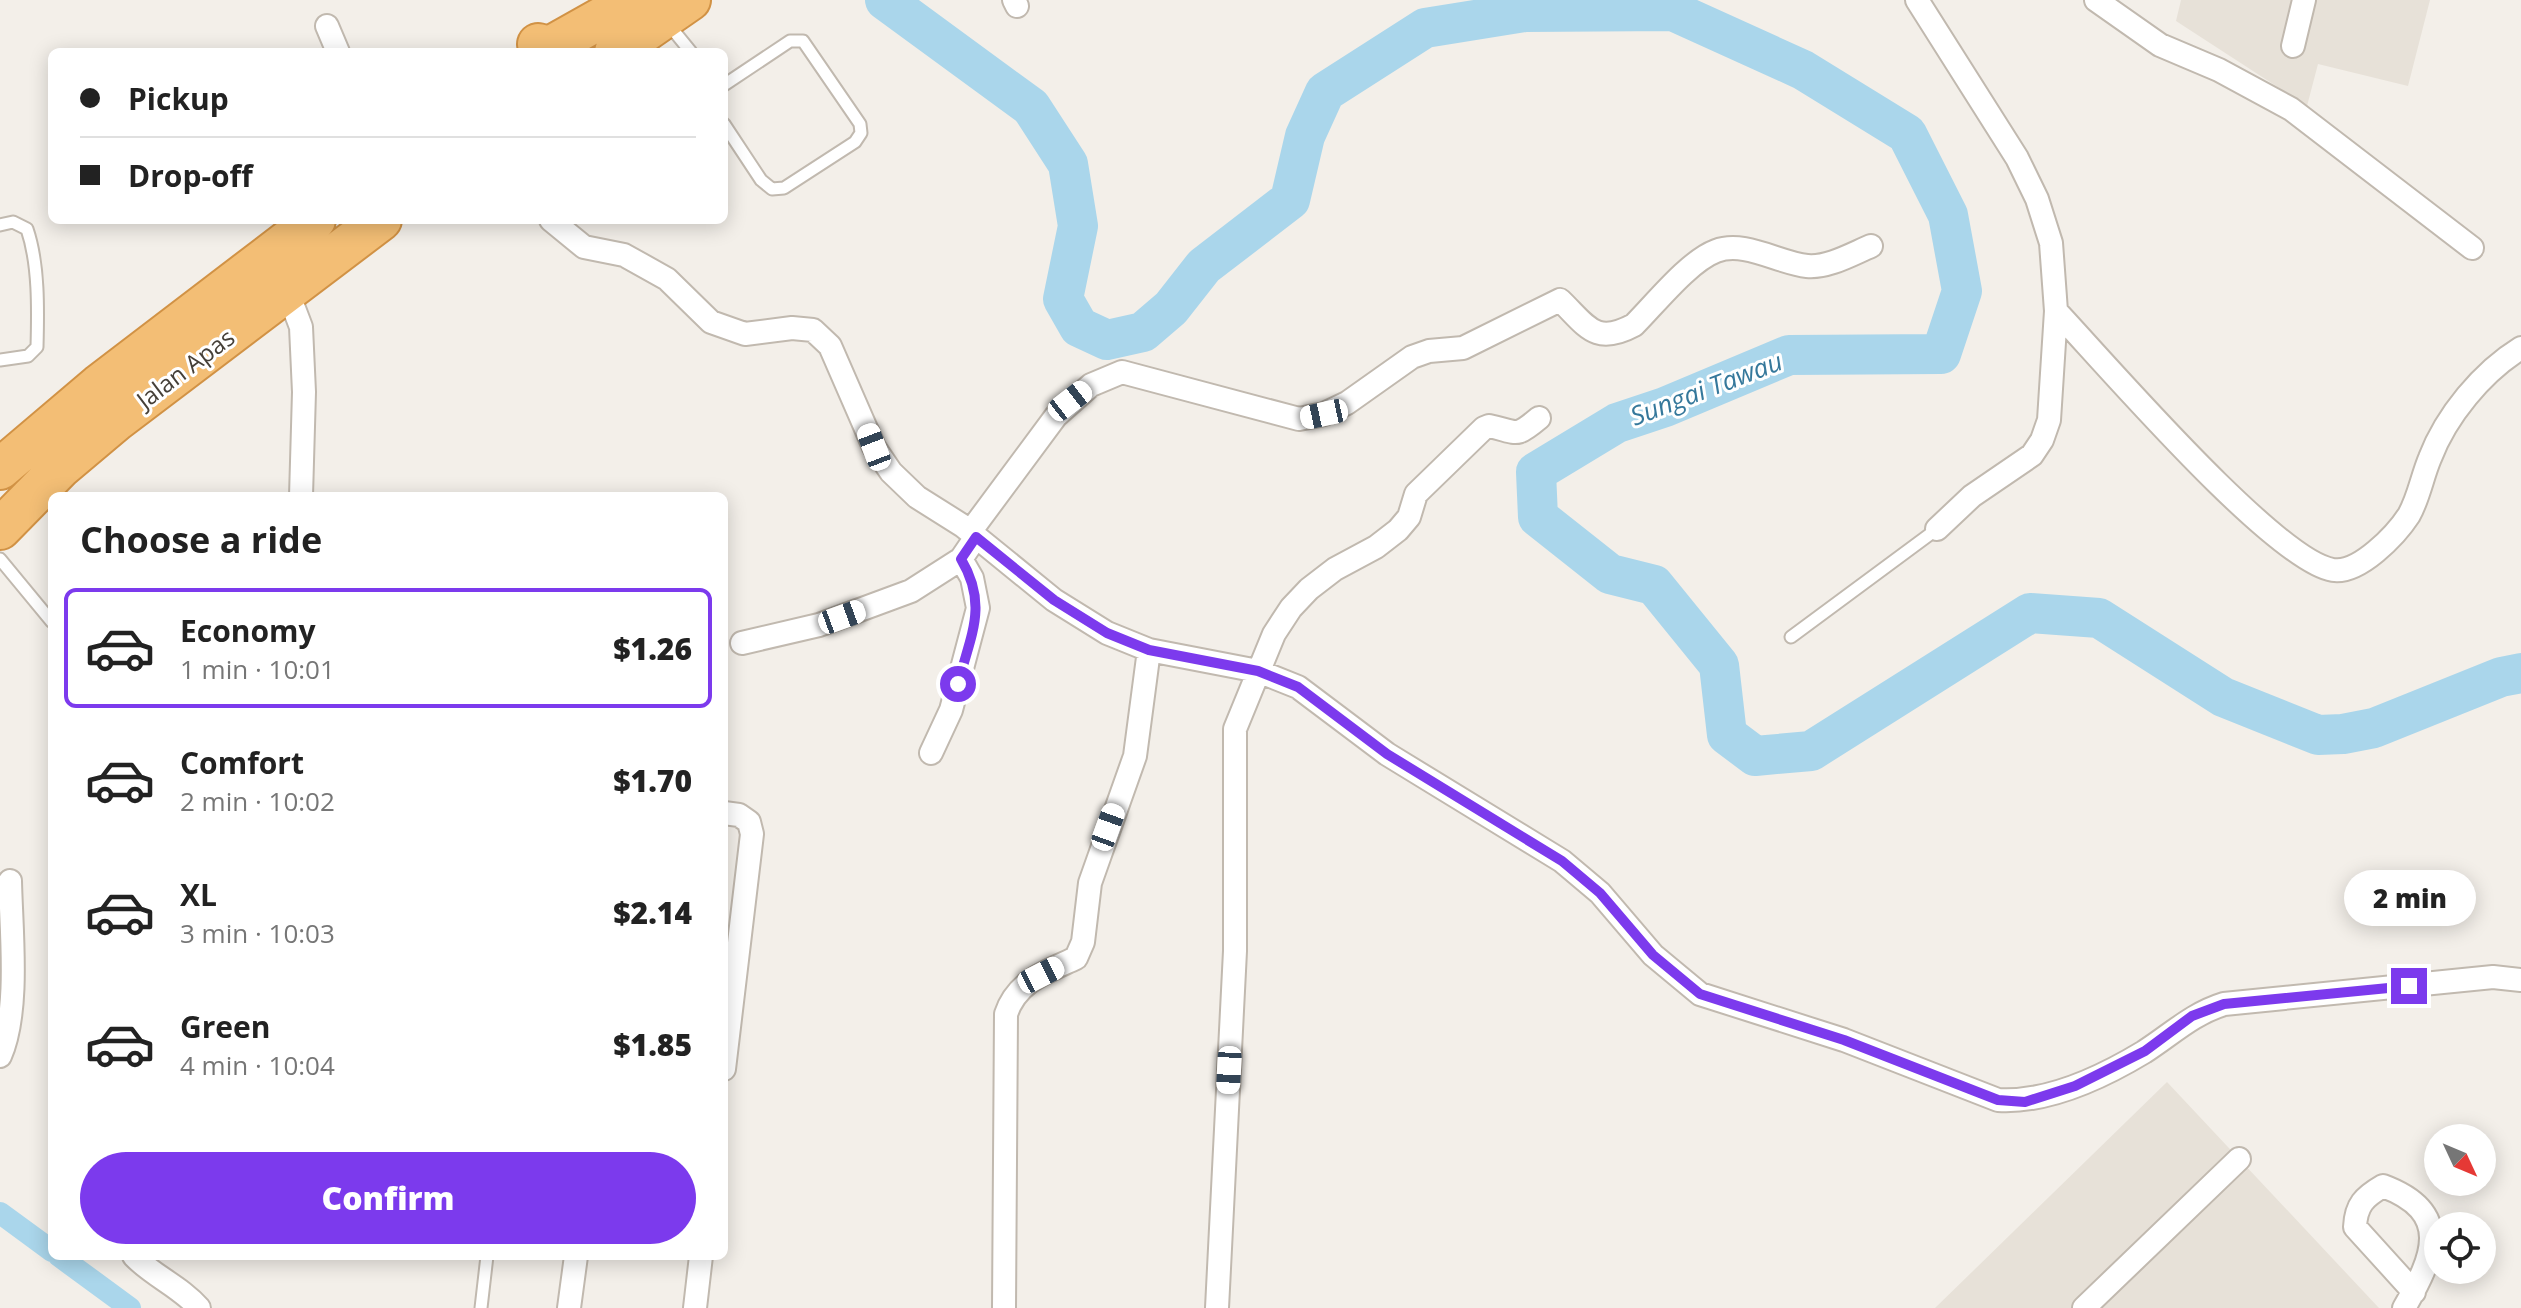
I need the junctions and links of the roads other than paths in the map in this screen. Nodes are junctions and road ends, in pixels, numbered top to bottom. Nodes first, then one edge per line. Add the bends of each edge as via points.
1 (594, 0) edge
2 (1917, 0) edge
3 (2096, 0) edge
4 (2304, 0) edge
5 (677, 9) edge
6 (327, 26) dead end
7 (2293, 46) dead end
8 (336, 48) edge
9 (533, 48) edge
10 (621, 48) edge
11 (690, 48) edge
12 (728, 82) edge
13 (728, 130) edge
14 (376, 224) edge
15 (556, 224) edge
16 (0, 225) edge
17 (299, 228) edge
18 (1871, 246) dead end
19 (2472, 248) dead end
20 (287, 290) junction
21 (2056, 311) junction
22 (2521, 348) edge
23 (0, 360) edge
24 (1539, 418) dead end
25 (0, 469) edge
26 (301, 492) edge
27 (0, 529) edge
28 (1937, 529) joint
29 (973, 534) junction
30 (0, 559) edge
31 (961, 559) junction
32 (48, 617) edge
33 (1791, 637) dead end
34 (742, 643) dead end
35 (1149, 650) junction
36 (1258, 671) junction
37 (931, 753) dead end
38 (728, 814) edge
39 (10, 881) dead end
40 (2521, 980) edge
41 (728, 1035) edge
42 (0, 1056) edge
43 (2239, 1159) dead end
44 (138, 1260) edge
45 (487, 1260) edge
46 (575, 1260) edge
47 (701, 1260) edge
48 (199, 1308) edge
49 (481, 1308) edge
50 (569, 1308) edge
51 (695, 1308) edge
52 (1004, 1308) edge
53 (1217, 1308) edge
54 (2084, 1308) edge

1 - 9 highway
2 - 21 street via 2017,158 2037,199 2051,243
3 - 19 street via 2160,45 2291,109
4 - 7 street
5 - 9 highway via 628,3 550,47
5 - 10 highway
5 - 11 lane
6 - 8 street
12 - 13 lane via 790,41 803,41 861,133 784,188 772,189
14 - 20 highway, Jalan Apas
15 - 29 street via 584,247 624,255 667,279 711,322 745,334 813,330 830,346 874,447 891,472 917,497
16 - 23 lane via 13,222 27,229 38,331 37,347 28,356
17 - 25 highway, Jalan Apas
18 - 29 street via 1808,266 1738,249 1716,251 1621,332 1598,333 1560,300 1463,348 1412,357 1347,403 1299,419 1122,372 1091,385 1056,416
20 - 26 street via 301,327
20 - 27 highway, Jalan Apas via 117,420
21 - 22 street via 2220,485 2288,545 2337,571 2354,566 2396,532 2417,498 2438,438 2455,409
21 - 28 street via 2049,420 2042,440 2032,455 1972,496
24 - 36 street via 1520,434 1484,428 1416,494 1409,517 1398,530 1309,589 1282,621
28 - 33 lane
29 - 31 street
29 - 35 street via 1054,600 1107,633
30 - 32 lane
31 - 34 street via 911,591 819,625
31 - 37 street via 972,578 978,608 951,710
35 - 36 street
35 - 52 street via 1135,756 1090,883 1083,942 1076,958 1024,984 1006,1014
36 - 40 street via 1298,687 1387,754 1562,861 1600,893 1653,955 1700,994 1844,1040 1998,1100 2025,1102 2075,1086 2145,1051 2192,1016 2224,1004 2493,977
36 - 53 street via 1235,729 1235,951
38 - 41 street via 749,822 752,834
39 - 42 street via 12,975
43 - 54 street
44 - 48 street
45 - 49 lane
46 - 50 street
47 - 51 street

